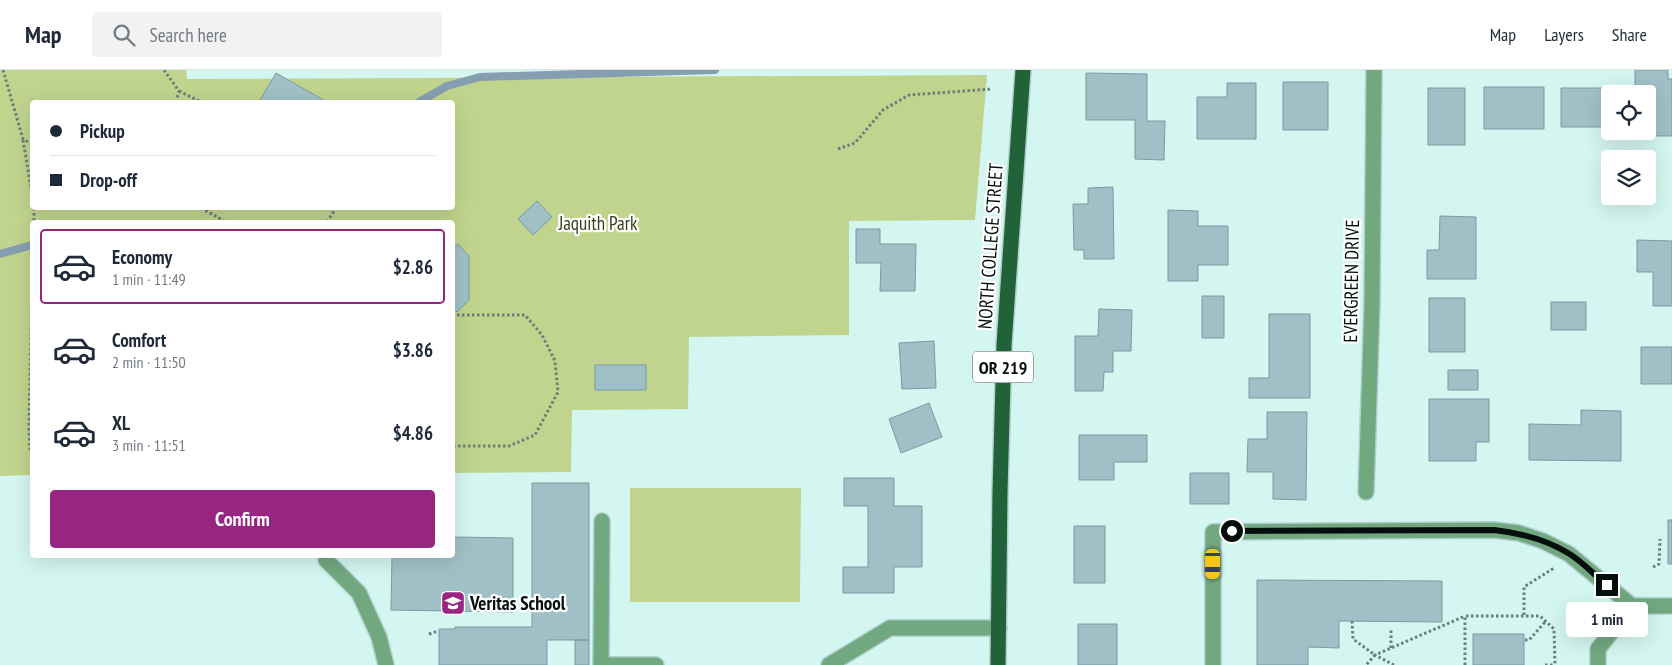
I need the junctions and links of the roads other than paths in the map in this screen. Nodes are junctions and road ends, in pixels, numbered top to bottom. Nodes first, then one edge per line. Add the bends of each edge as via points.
1 (1023, 70) edge
2 (1374, 70) edge
3 (1366, 492) dead end
4 (602, 521) dead end
5 (326, 560) dead end
6 (1632, 606) junction
7 (1672, 606) edge
8 (999, 628) junction
9 (386, 665) edge
10 (602, 665) edge
11 (656, 665) edge
12 (829, 665) edge
13 (998, 665) edge
14 (1213, 665) edge
15 (1598, 665) edge

1 - 8 main road, NORTH COLLEGE STREET / OR 219 via 1004,345
2 - 3 street, EVERGREEN DRIVE
4 - 10 street
5 - 9 street via 359,593 379,638
6 - 7 street
6 - 14 street via 1569,554 1543,540 1519,533 1494,530 1213,532
6 - 15 street via 1598,649
8 - 12 street via 890,628
8 - 13 main road, NORTH COLLEGE STREET / OR 219
10 - 11 street

